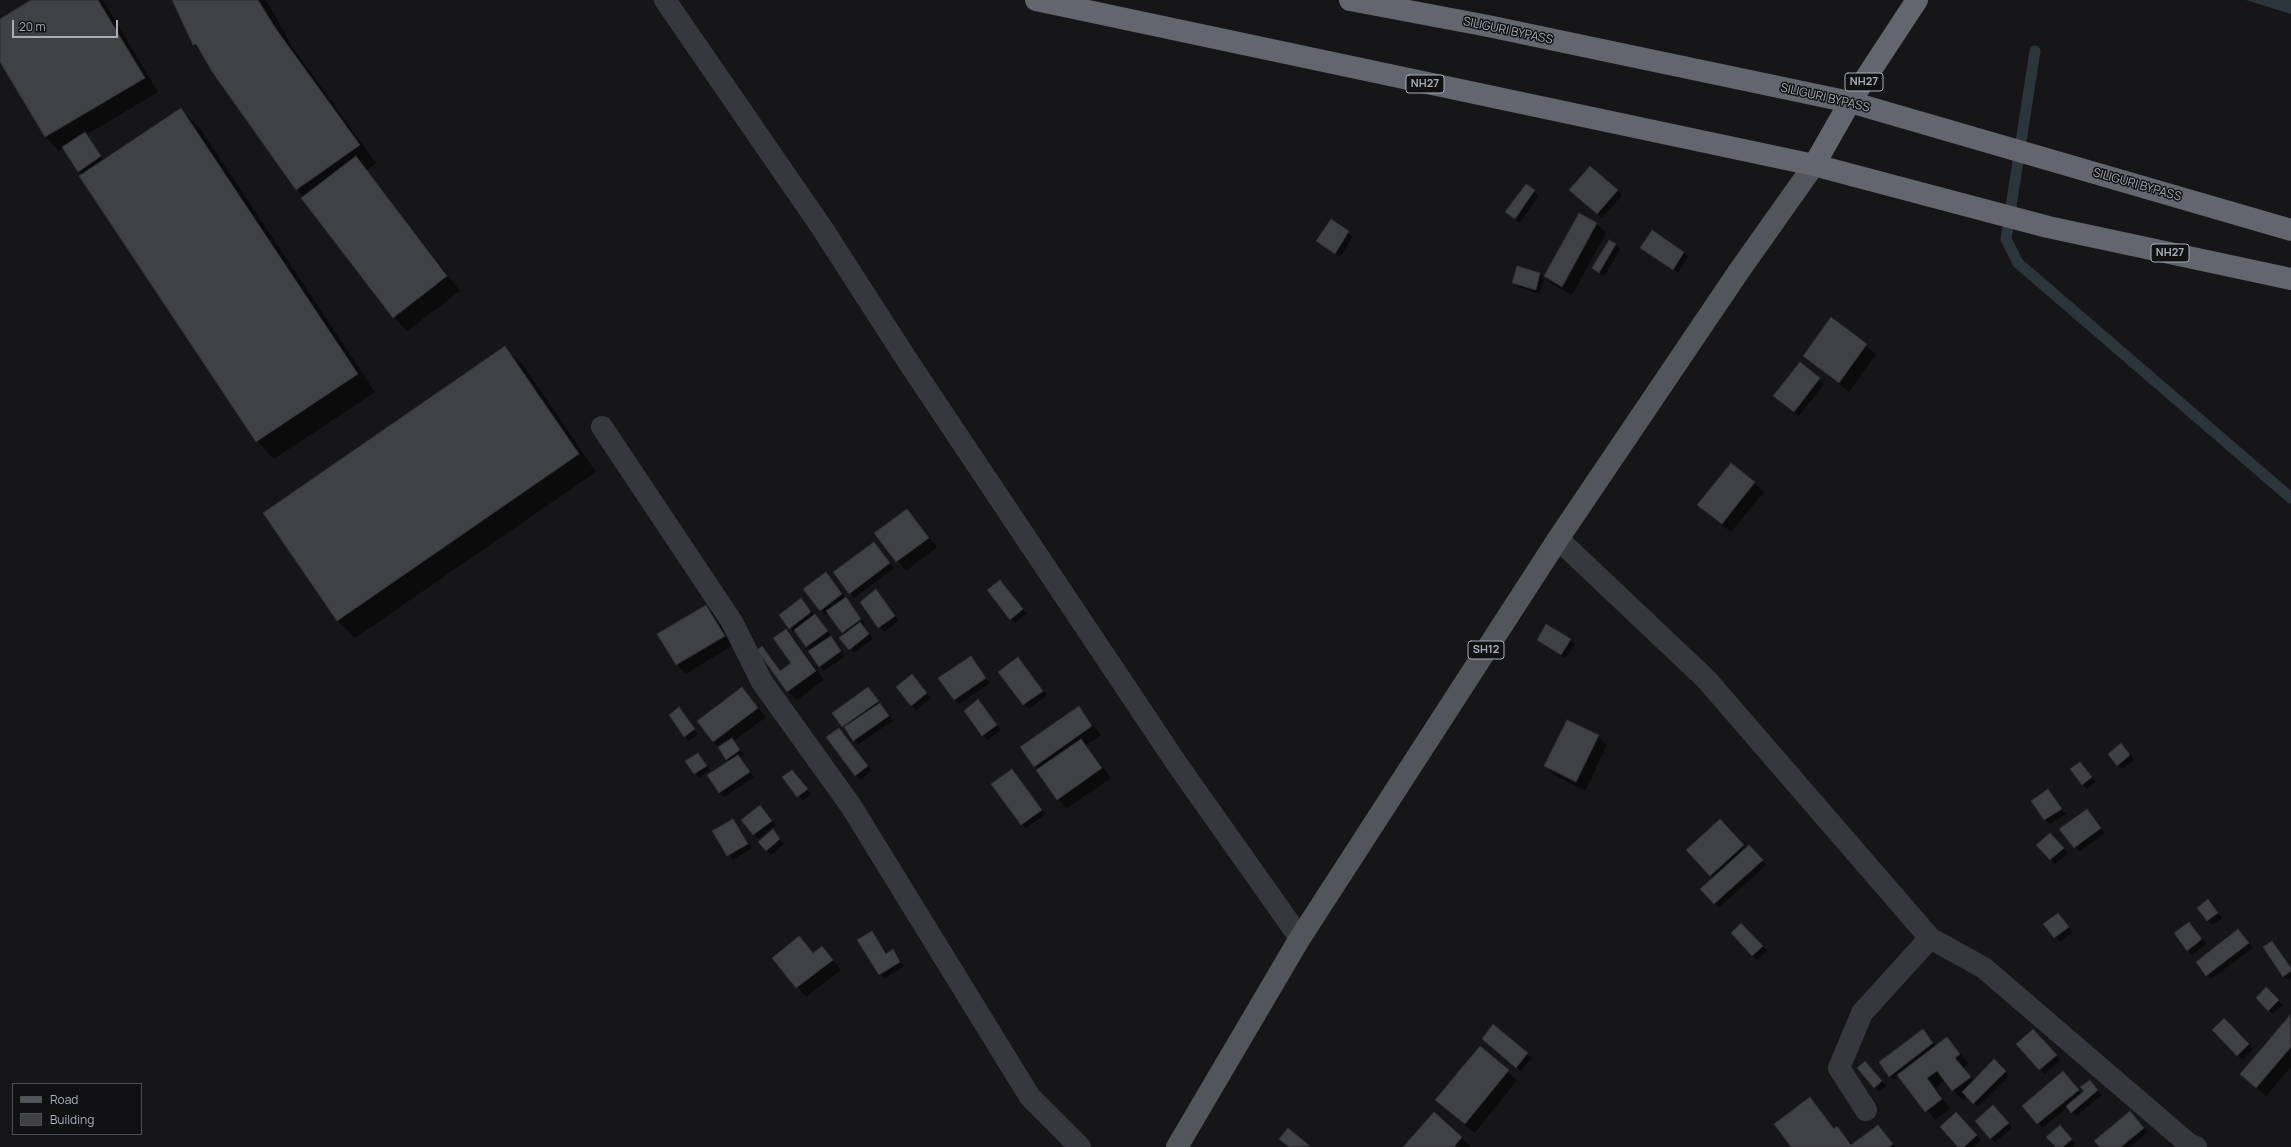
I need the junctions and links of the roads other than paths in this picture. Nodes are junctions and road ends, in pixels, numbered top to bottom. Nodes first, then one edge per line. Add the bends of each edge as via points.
1 (665, 0) edge
2 (1036, 0) edge
3 (1350, 0) edge
4 (1917, 0) edge
5 (1850, 102) junction
6 (1814, 165) junction
7 (2291, 230) edge
8 (2291, 279) edge
9 (602, 427) dead end
10 (1558, 539) junction
11 (1300, 938) junction
12 (1930, 938) junction
13 (1866, 1110) dead end
14 (1080, 1147) edge
15 (1177, 1147) edge
16 (2196, 1147) edge

1 - 11 street via 822,228 909,363 1177,764
2 - 6 highway, NH27
3 - 5 highway, SILIGURI BYPASS / NH27 via 1488,26
4 - 5 highway, NH27
5 - 6 highway, NH27
5 - 7 highway, SILIGURI BYPASS / NH27
6 - 8 highway, NH27 via 2048,226
6 - 10 main road, SH12 via 1739,271
9 - 14 street via 732,622 762,682 851,806 1030,1097
10 - 11 main road, SH12
10 - 12 street via 1706,679
11 - 15 main road, SH12
12 - 13 street via 1862,1013 1839,1068
12 - 16 street via 1984,968

